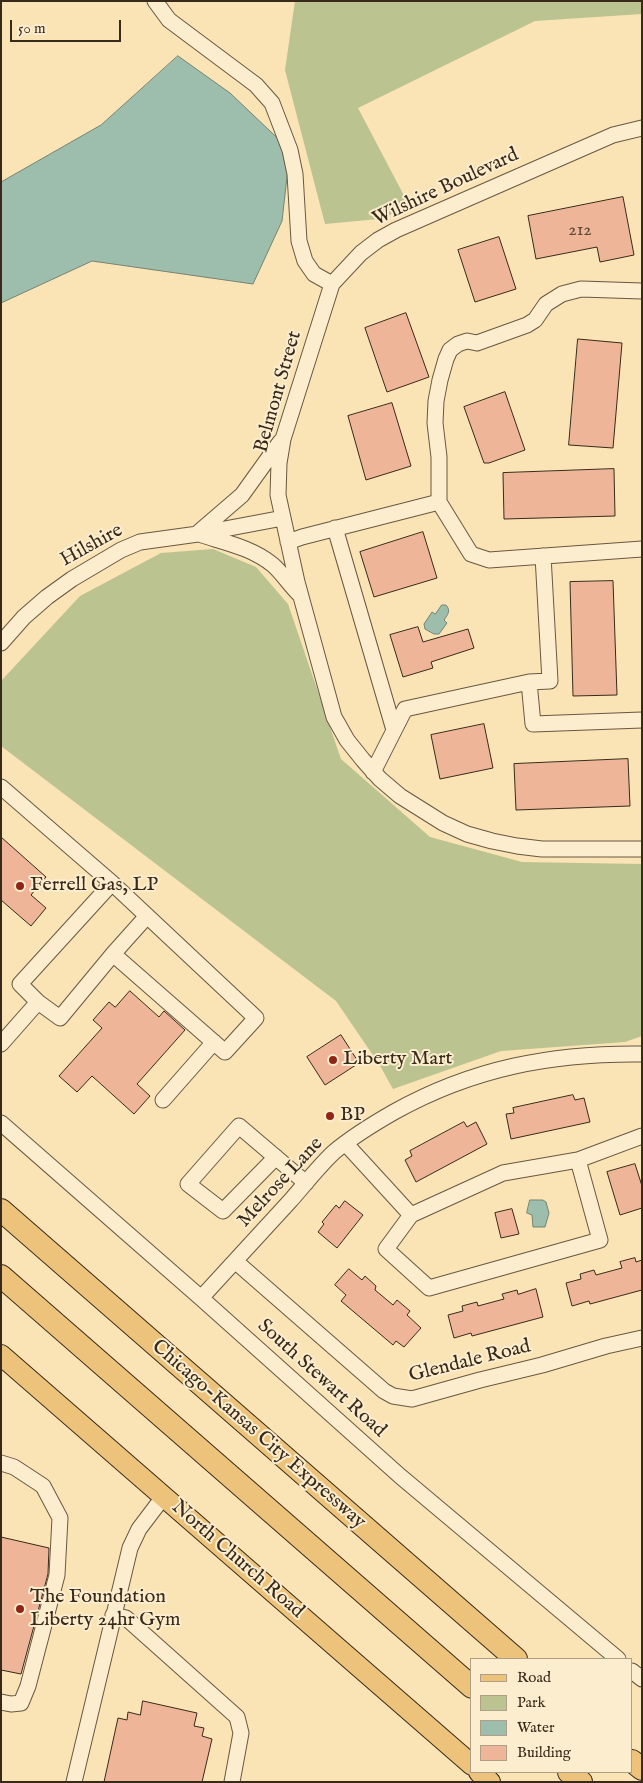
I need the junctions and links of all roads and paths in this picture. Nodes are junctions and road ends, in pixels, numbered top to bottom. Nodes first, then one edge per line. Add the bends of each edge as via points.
1 (155, 1) edge
2 (642, 128) edge
3 (332, 284) junction
4 (642, 291) edge
5 (283, 439) junction
6 (439, 502) junction
7 (283, 518) junction
8 (335, 528) junction
9 (198, 534) junction
10 (288, 542) junction
11 (642, 549) edge
12 (543, 556) junction
13 (301, 596) junction
14 (1, 643) edge
15 (529, 682) junction
16 (642, 720) edge
17 (394, 730) junction
18 (373, 772) junction
19 (1, 787) edge
20 (642, 848) edge
21 (112, 884) junction
22 (147, 916) junction
23 (113, 954) junction
24 (38, 1002) junction
25 (214, 1042) junction
26 (1, 1044) edge
27 (642, 1054) edge
28 (163, 1100) dead end
29 (1, 1123) edge
30 (642, 1136) edge
31 (346, 1144) junction
32 (276, 1157) junction
33 (578, 1160) junction
34 (306, 1183) junction
35 (1, 1210) edge
36 (411, 1215) junction
37 (235, 1261) junction
38 (1, 1276) edge
39 (201, 1298) junction
40 (642, 1338) edge
41 (1, 1355) edge
42 (1, 1463) edge
43 (164, 1496) junction
44 (113, 1615) junction
45 (515, 1658) edge
46 (617, 1658) edge
47 (470, 1685) edge
48 (1, 1702) edge
49 (470, 1763) edge
50 (480, 1773) edge
51 (570, 1773) edge
52 (74, 1782) edge
53 (232, 1782) edge
54 (490, 1782) edge
55 (580, 1782) edge

1 - 3 street via 169,20 256,85 272,104 290,150 295,174 299,241 305,261 314,274
2 - 3 street, Wilshire Boulevard via 613,135 396,230 361,253
3 - 5 street, Belmont Street
4 - 6 street via 571,291 546,304 536,320 527,325 477,343 467,341 450,350 436,401
5 - 7 street, Belmont Street via 278,494
5 - 9 street via 242,495
6 - 8 street
6 - 12 street via 471,554 489,560
7 - 9 street, Hilshire
7 - 10 street, Belmont Street
8 - 10 street
8 - 17 street
9 - 13 street, Belmont Street via 258,555 274,566
9 - 14 street, Hilshire via 140,542 121,550 47,597
10 - 13 street, Belmont Street
11 - 12 street
12 - 15 street via 550,681
13 - 18 street, Belmont Street via 334,717 347,740
15 - 16 street via 532,724
15 - 17 street via 405,709
17 - 18 street
18 - 20 street, Belmont Street via 421,811 451,827 492,841 542,848
19 - 21 street
21 - 22 street
21 - 24 street via 20,984
22 - 23 street
22 - 25 street via 256,1018 225,1052
23 - 24 street via 60,1018
23 - 25 street
24 - 26 street
25 - 28 street
27 - 31 street, Melrose Lane via 559,1057 481,1074 408,1104
29 - 39 street, South Stewart Road
30 - 33 street
31 - 34 street, Melrose Lane
31 - 36 street
32 - 32 street via 239,1126 188,1184 223,1211
32 - 34 street
33 - 36 street via 503,1172
33 - 36 street via 600,1240 429,1288 386,1249
34 - 37 street, Melrose Lane
35 - 45 highway, Chicago-Kansas City Expressway
37 - 39 street, Melrose Lane
37 - 40 street, Glendale Road via 384,1391 402,1399 421,1397
38 - 47 highway
39 - 46 street, South Stewart Road via 400,1476
41 - 43 main road, North Church Road
42 - 48 street via 43,1486 60,1518 57,1575 28,1686 21,1703
43 - 44 street via 139,1529 130,1548
43 - 49 main road, North Church Road
44 - 52 street
44 - 53 street via 126,1618 237,1717 241,1733
50 - 54 main road
51 - 55 highway

